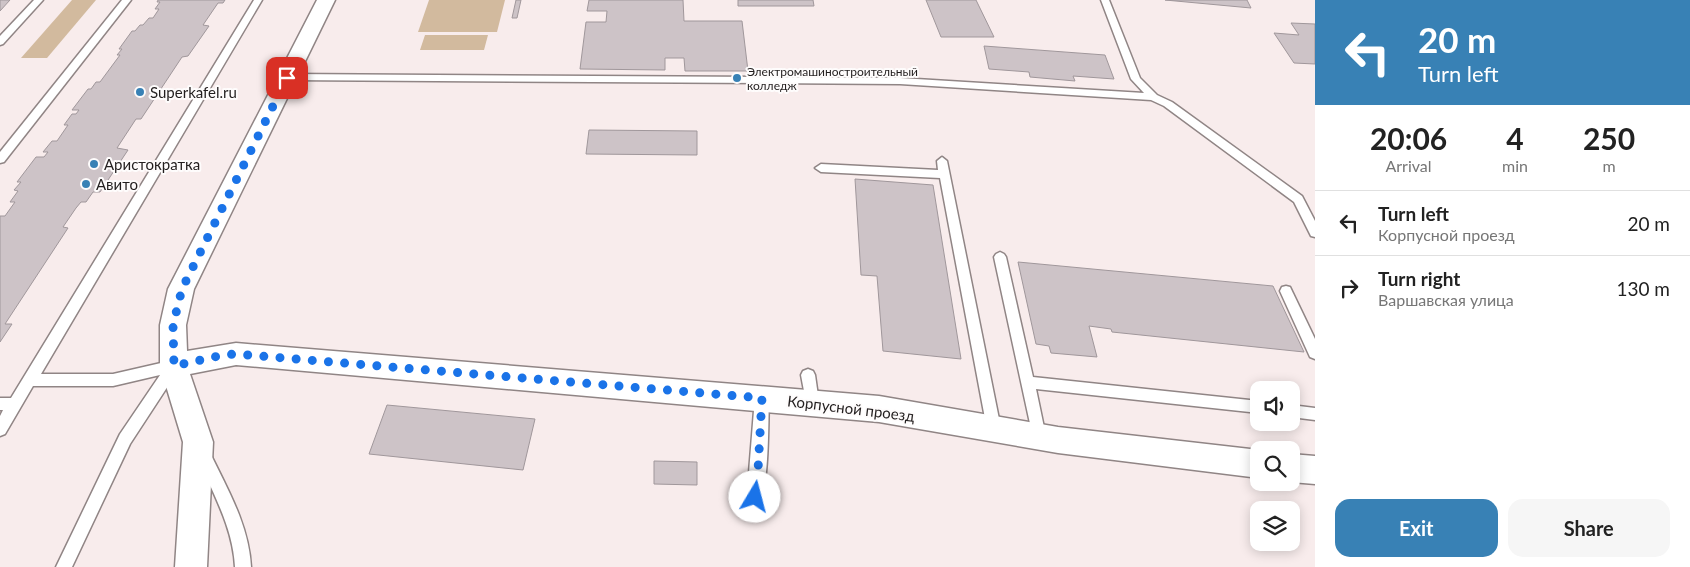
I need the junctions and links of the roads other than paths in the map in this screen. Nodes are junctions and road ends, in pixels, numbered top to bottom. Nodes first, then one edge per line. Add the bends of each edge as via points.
1 (39, 0) edge
2 (128, 0) edge
3 (258, 0) edge
4 (326, 0) edge
5 (1105, 0) edge
6 (0, 42) edge
7 (287, 78) junction
8 (1153, 97) junction
9 (0, 159) edge
10 (942, 161) dead end
11 (820, 168) dead end
12 (944, 174) junction
13 (1315, 233) edge
14 (1000, 257) dead end
15 (1286, 291) dead end
16 (1315, 353) edge
17 (174, 366) junction
18 (29, 380) junction
19 (1027, 382) junction
20 (762, 398) junction
21 (0, 404) edge
22 (15, 404) junction
23 (1250, 407) edge
24 (1300, 412) edge
25 (1315, 414) edge
26 (0, 429) edge
27 (994, 429) junction
28 (1039, 437) junction
29 (198, 442) junction
30 (1250, 463) edge
31 (1300, 469) edge
32 (1315, 470) edge
33 (755, 497) dead end
34 (64, 567) edge
35 (191, 567) edge
36 (242, 567) edge

1 - 6 lane
2 - 9 lane
3 - 18 lane
4 - 7 street
5 - 8 lane via 1136,79
7 - 8 lane via 900,81
7 - 17 street via 182,289 173,325
8 - 13 lane via 1168,104 1298,199
10 - 12 lane
11 - 12 lane
12 - 27 lane
14 - 19 lane
15 - 16 lane
17 - 18 lane via 113,380
17 - 20 street, Корпусной проезд via 236,354
17 - 29 street
17 - 34 lane via 125,440
18 - 22 lane
19 - 23 lane
19 - 28 lane
20 - 27 street, Корпусной проезд via 810,389 879,409
20 - 33 lane
21 - 22 lane
22 - 26 lane
24 - 25 lane
27 - 28 street, Корпусной проезд
28 - 30 street, Корпусной проезд
29 - 35 street
29 - 36 lane via 228,508 243,554
31 - 32 street

